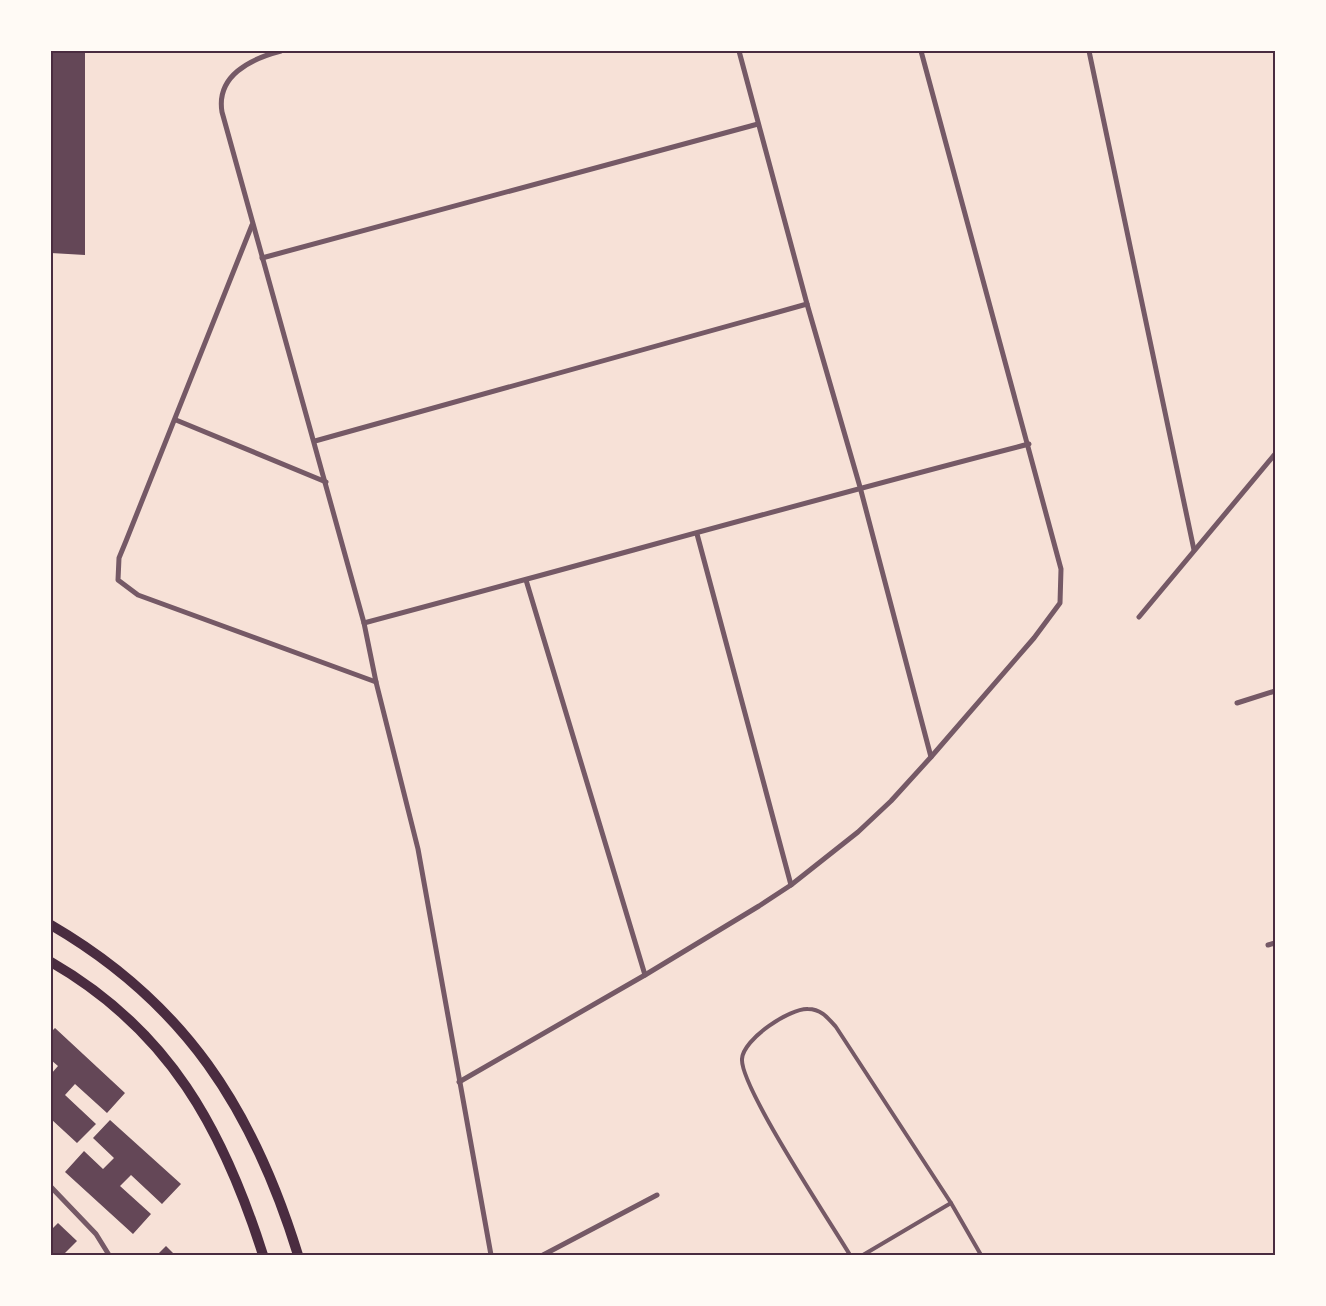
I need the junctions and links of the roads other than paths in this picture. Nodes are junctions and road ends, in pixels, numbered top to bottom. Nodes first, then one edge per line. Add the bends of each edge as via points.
1 (281, 51) edge
2 (739, 51) edge
3 (1088, 51) edge
4 (923, 52) edge
5 (758, 124) junction
6 (252, 224) junction
7 (262, 258) junction
8 (807, 304) junction
9 (176, 420) junction
10 (315, 441) junction
11 (1029, 444) junction
12 (1275, 454) edge
13 (326, 482) junction
14 (860, 487) junction
15 (697, 534) junction
16 (1194, 550) junction
17 (526, 580) junction
18 (1139, 617) dead end
19 (364, 623) junction
20 (376, 682) junction
21 (1275, 691) edge
22 (1237, 703) dead end
23 (931, 757) junction
24 (791, 885) junction
25 (51, 925) edge
26 (1275, 943) edge
27 (1268, 945) dead end
28 (51, 962) edge
29 (645, 975) junction
30 (459, 1082) junction
31 (51, 1187) edge
32 (657, 1195) dead end
33 (951, 1203) junction
34 (109, 1255) edge
35 (262, 1255) edge
36 (298, 1255) edge
37 (491, 1255) edge
38 (543, 1255) edge
39 (850, 1255) edge
40 (862, 1255) edge
41 (980, 1255) edge

1 - 6 street via 252,60 242,67 222,93 222,112
2 - 5 street
3 - 16 street
4 - 11 street
5 - 7 street
5 - 8 street
6 - 7 street
6 - 9 street
7 - 10 street
8 - 10 street
8 - 14 street
9 - 13 street
9 - 20 street via 119,558 118,580 138,595
10 - 13 street
11 - 14 street
11 - 23 street via 1062,569 1060,603 1034,638
12 - 16 street
13 - 19 street
14 - 15 street
14 - 23 street
15 - 17 street
15 - 24 street
16 - 18 street
17 - 19 street
17 - 29 street
19 - 20 street
20 - 30 street via 418,849
21 - 22 street
23 - 24 street via 858,832
24 - 29 street
25 - 36 main road via 82,943 132,981 162,1009 205,1058 240,1112 262,1155
26 - 27 street
28 - 35 main road via 118,1008 185,1084 218,1137 232,1168
29 - 30 street
30 - 37 street
31 - 34 street via 96,1234
32 - 38 street
33 - 39 lane via 836,1026 819,1011 808,1008 792,1014 769,1026 750,1042 743,1052 743,1070 766,1116
33 - 40 lane
33 - 41 lane

